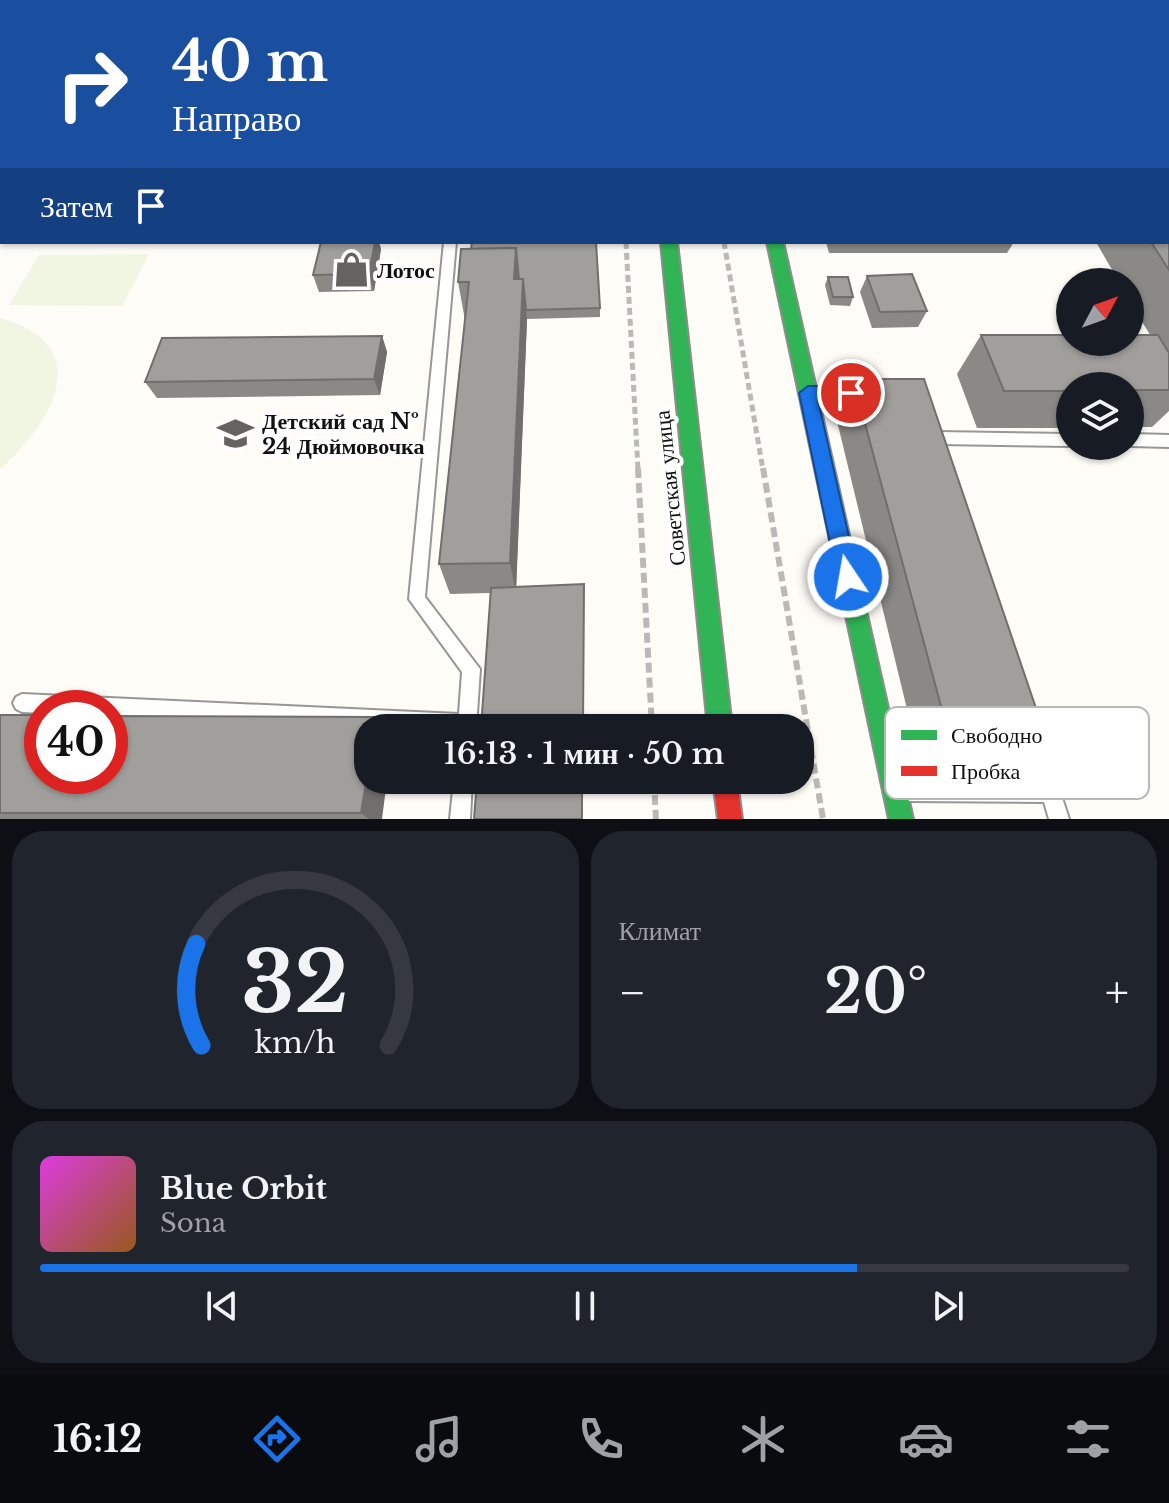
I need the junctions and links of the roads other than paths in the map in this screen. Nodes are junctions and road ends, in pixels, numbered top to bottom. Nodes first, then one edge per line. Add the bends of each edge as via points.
1 (450, 244) edge
2 (669, 244) edge
3 (775, 244) edge
4 (808, 393) junction
5 (882, 393) edge
6 (938, 438) edge
7 (1056, 440) edge
8 (1144, 440) edge
9 (1169, 441) edge
10 (1018, 690) edge
11 (22, 703) dead end
12 (1023, 707) edge
13 (468, 714) edge
14 (719, 714) edge
15 (354, 720) edge
16 (885, 749) edge
17 (462, 794) edge
18 (727, 794) edge
19 (896, 799) edge
20 (1053, 799) edge
21 (460, 819) edge
22 (730, 819) edge
23 (901, 819) edge
24 (1059, 819) edge

1 - 13 lane via 417,599 471,669
2 - 14 street, Советская улица
3 - 4 street
4 - 5 lane
4 - 16 street
6 - 7 lane
8 - 9 lane
10 - 12 lane
11 - 15 lane
17 - 21 lane
18 - 22 street
19 - 23 street
20 - 24 lane

